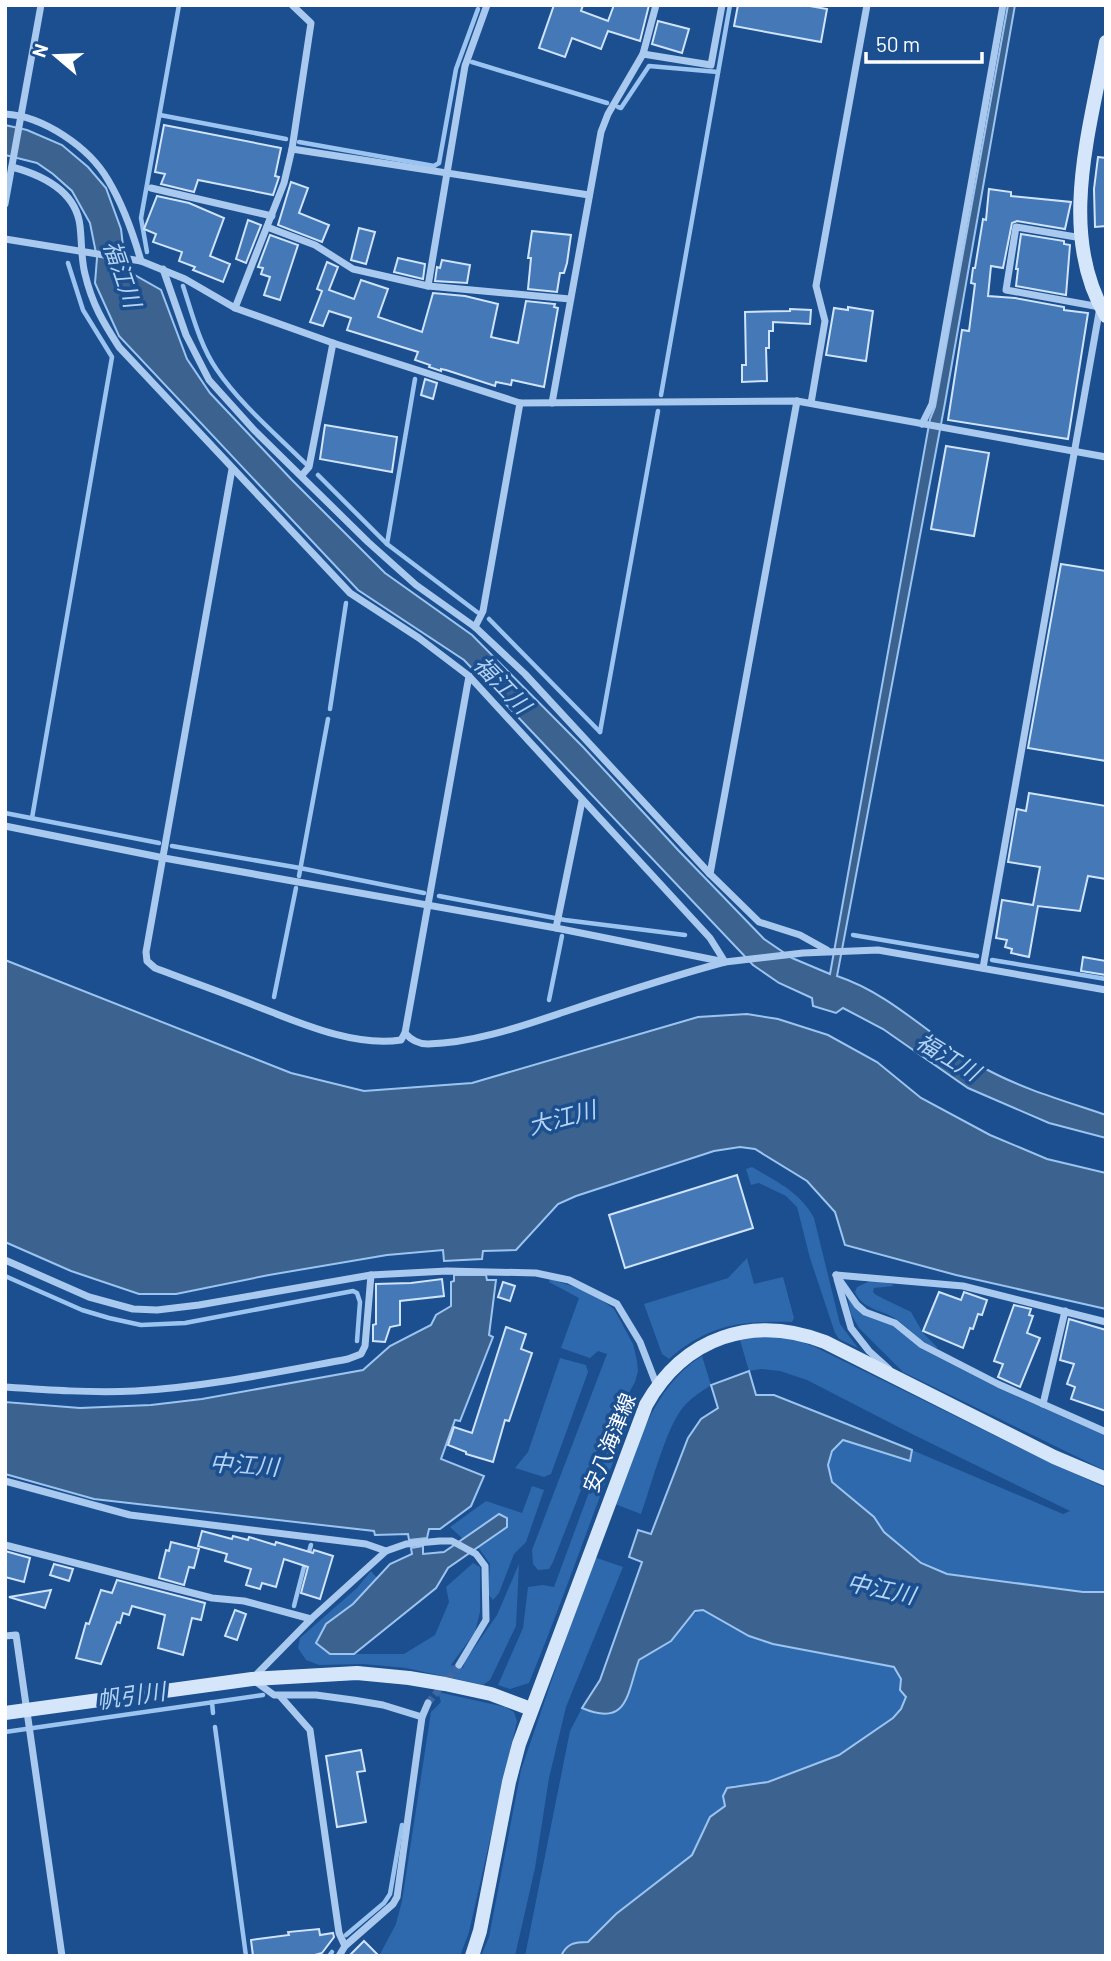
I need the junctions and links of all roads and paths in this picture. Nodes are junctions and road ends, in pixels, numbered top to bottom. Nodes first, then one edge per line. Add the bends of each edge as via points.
1 (41, 5) edge
2 (292, 5) edge
3 (487, 5) edge
4 (656, 5) edge
5 (722, 5) edge
6 (867, 5) edge
7 (1003, 5) edge
8 (1106, 42) edge
9 (643, 54) junction
10 (5, 114) edge
11 (20, 117) junction
12 (292, 149) junction
13 (12, 164) junction
14 (446, 172) junction
15 (151, 188) dead end
16 (589, 195) junction
17 (5, 204) edge
18 (272, 216) junction
19 (267, 227) junction
20 (1082, 237) junction
21 (5, 239) edge
22 (83, 251) junction
23 (139, 261) junction
24 (163, 269) junction
25 (428, 286) junction
26 (570, 299) junction
27 (235, 308) junction
28 (1103, 312) edge
29 (333, 343) junction
30 (797, 401) junction
31 (520, 403) junction
32 (552, 403) junction
33 (811, 403) junction
34 (924, 424) junction
35 (1074, 453) junction
36 (1106, 457) edge
37 (232, 469) junction
38 (302, 475) junction
39 (475, 627) junction
40 (469, 676) junction
41 (582, 801) junction
42 (5, 826) edge
43 (164, 858) junction
44 (710, 874) junction
45 (430, 904) junction
46 (557, 926) junction
47 (830, 951) junction
48 (724, 962) junction
49 (983, 968) junction
50 (1106, 990) edge
51 (405, 1033) junction
52 (5, 1260) edge
53 (371, 1275) junction
54 (836, 1275) junction
55 (1065, 1311) junction
56 (1106, 1322) edge
57 (900, 1379) junction
58 (657, 1386) junction
59 (5, 1387) edge
60 (1043, 1404) junction
61 (1106, 1432) edge
62 (1106, 1479) edge
63 (5, 1481) edge
64 (5, 1545) edge
65 (386, 1551) junction
66 (312, 1619) junction
67 (5, 1636) edge
68 (459, 1665) tunnel mouth
69 (252, 1679) junction
70 (280, 1696) junction
71 (428, 1703) tunnel mouth
72 (531, 1709) junction
73 (5, 1713) edge
74 (29, 1714) junction
75 (422, 1717) junction
76 (345, 1946) junction
77 (61, 1956) edge
78 (338, 1956) edge
79 (472, 1956) edge

1 - 11 street
2 - 12 street via 311,23
3 - 14 street via 465,66
4 - 9 street
5 - 9 street via 711,65
6 - 33 street via 816,286 825,321
7 - 34 street via 933,404
8 - 20 main road via 1082,174
9 - 16 street via 601,132
10 - 11 street
11 - 13 street
11 - 23 street via 65,138 88,155 107,178 132,229
12 - 14 street
12 - 18 street
13 - 17 street
13 - 22 street via 61,190 80,223
14 - 16 street
14 - 25 street
15 - 18 street
16 - 26 street
18 - 19 street
19 - 25 street via 315,245 352,269
19 - 27 street
20 - 28 main road via 1090,284
20 - 28 street via 1016,227 1006,290
21 - 22 street
22 - 23 street
22 - 37 street via 94,308 119,347
23 - 24 street
24 - 27 street
24 - 38 street via 186,335 209,380
25 - 26 street
26 - 32 street
27 - 29 street
28 - 35 street
29 - 31 street
29 - 38 street via 309,467
30 - 32 street
30 - 33 street
30 - 44 street
31 - 32 street
31 - 39 street via 483,611
33 - 34 street
34 - 35 street
35 - 36 street
35 - 49 street
37 - 40 street via 350,593
37 - 43 street
38 - 39 street via 416,585
39 - 44 street via 526,674
40 - 41 street
40 - 45 street
41 - 46 street
41 - 48 street via 710,939
42 - 43 street
43 - 45 street
43 - 51 street via 146,951 147,961 155,968 342,1035 385,1042 401,1040
44 - 47 street via 759,922
45 - 46 street
45 - 51 street
46 - 48 street
47 - 48 street
47 - 49 street via 878,950
48 - 51 street via 521,1026 460,1040 425,1044
49 - 50 street
52 - 53 street via 89,1297 133,1309 157,1310
53 - 58 street via 489,1271 569,1280 617,1304 640,1342
53 - 59 street via 365,1346 361,1354 348,1359 207,1384 135,1391
54 - 55 street via 963,1286
54 - 57 street via 850,1328
54 - 60 street via 865,1312 895,1323 922,1345
55 - 56 street
55 - 60 street
57 - 58 main road, 安八海津線 via 804,1334 763,1329 707,1343
57 - 62 main road, 安八海津線
58 - 72 main road, 安八海津線 via 637,1426
60 - 61 street
63 - 65 street via 130,1516 366,1544
64 - 66 street
65 - 66 street
65 - 68 street via 406,1544 452,1541 476,1554 485,1566 486,1620
66 - 69 street
67 - 74 street via 16,1635
69 - 70 street
69 - 72 main road via 357,1673 409,1678 491,1694
69 - 74 main road
70 - 75 street via 353,1700
70 - 76 street via 310,1730 339,1933
71 - 75 street
72 - 79 main road, 安八海津線 via 509,1782
73 - 74 main road
74 - 77 street
75 - 76 street via 397,1897
76 - 78 street

